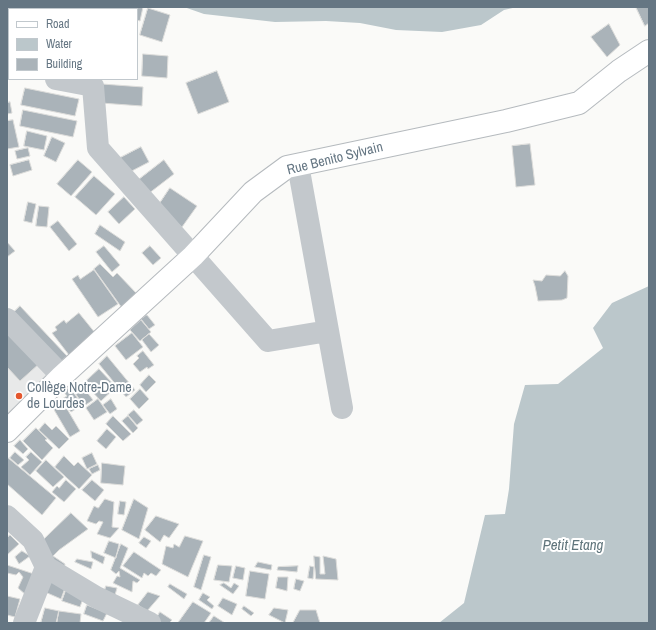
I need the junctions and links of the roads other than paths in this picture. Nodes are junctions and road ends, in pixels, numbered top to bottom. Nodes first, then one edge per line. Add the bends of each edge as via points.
1 (649, 51) edge
2 (61, 80) edge
3 (298, 165) junction
4 (193, 256) junction
5 (7, 320) edge
6 (328, 331) junction
7 (62, 376) junction
8 (342, 408) dead end
9 (7, 431) edge
10 (7, 516) edge
11 (46, 567) junction
12 (24, 623) edge
13 (150, 623) edge

1 - 3 main road, Rue Benito Sylvain via 579,103
2 - 4 street via 93,86 98,148
3 - 4 main road, Rue Benito Sylvain via 287,167 253,192
3 - 6 street
4 - 6 street via 268,341
4 - 7 main road, Rue Benito Sylvain
5 - 7 street
6 - 8 street
7 - 9 main road, Rue Benito Sylvain
10 - 11 street via 33,540
11 - 12 street
11 - 13 street via 96,597

